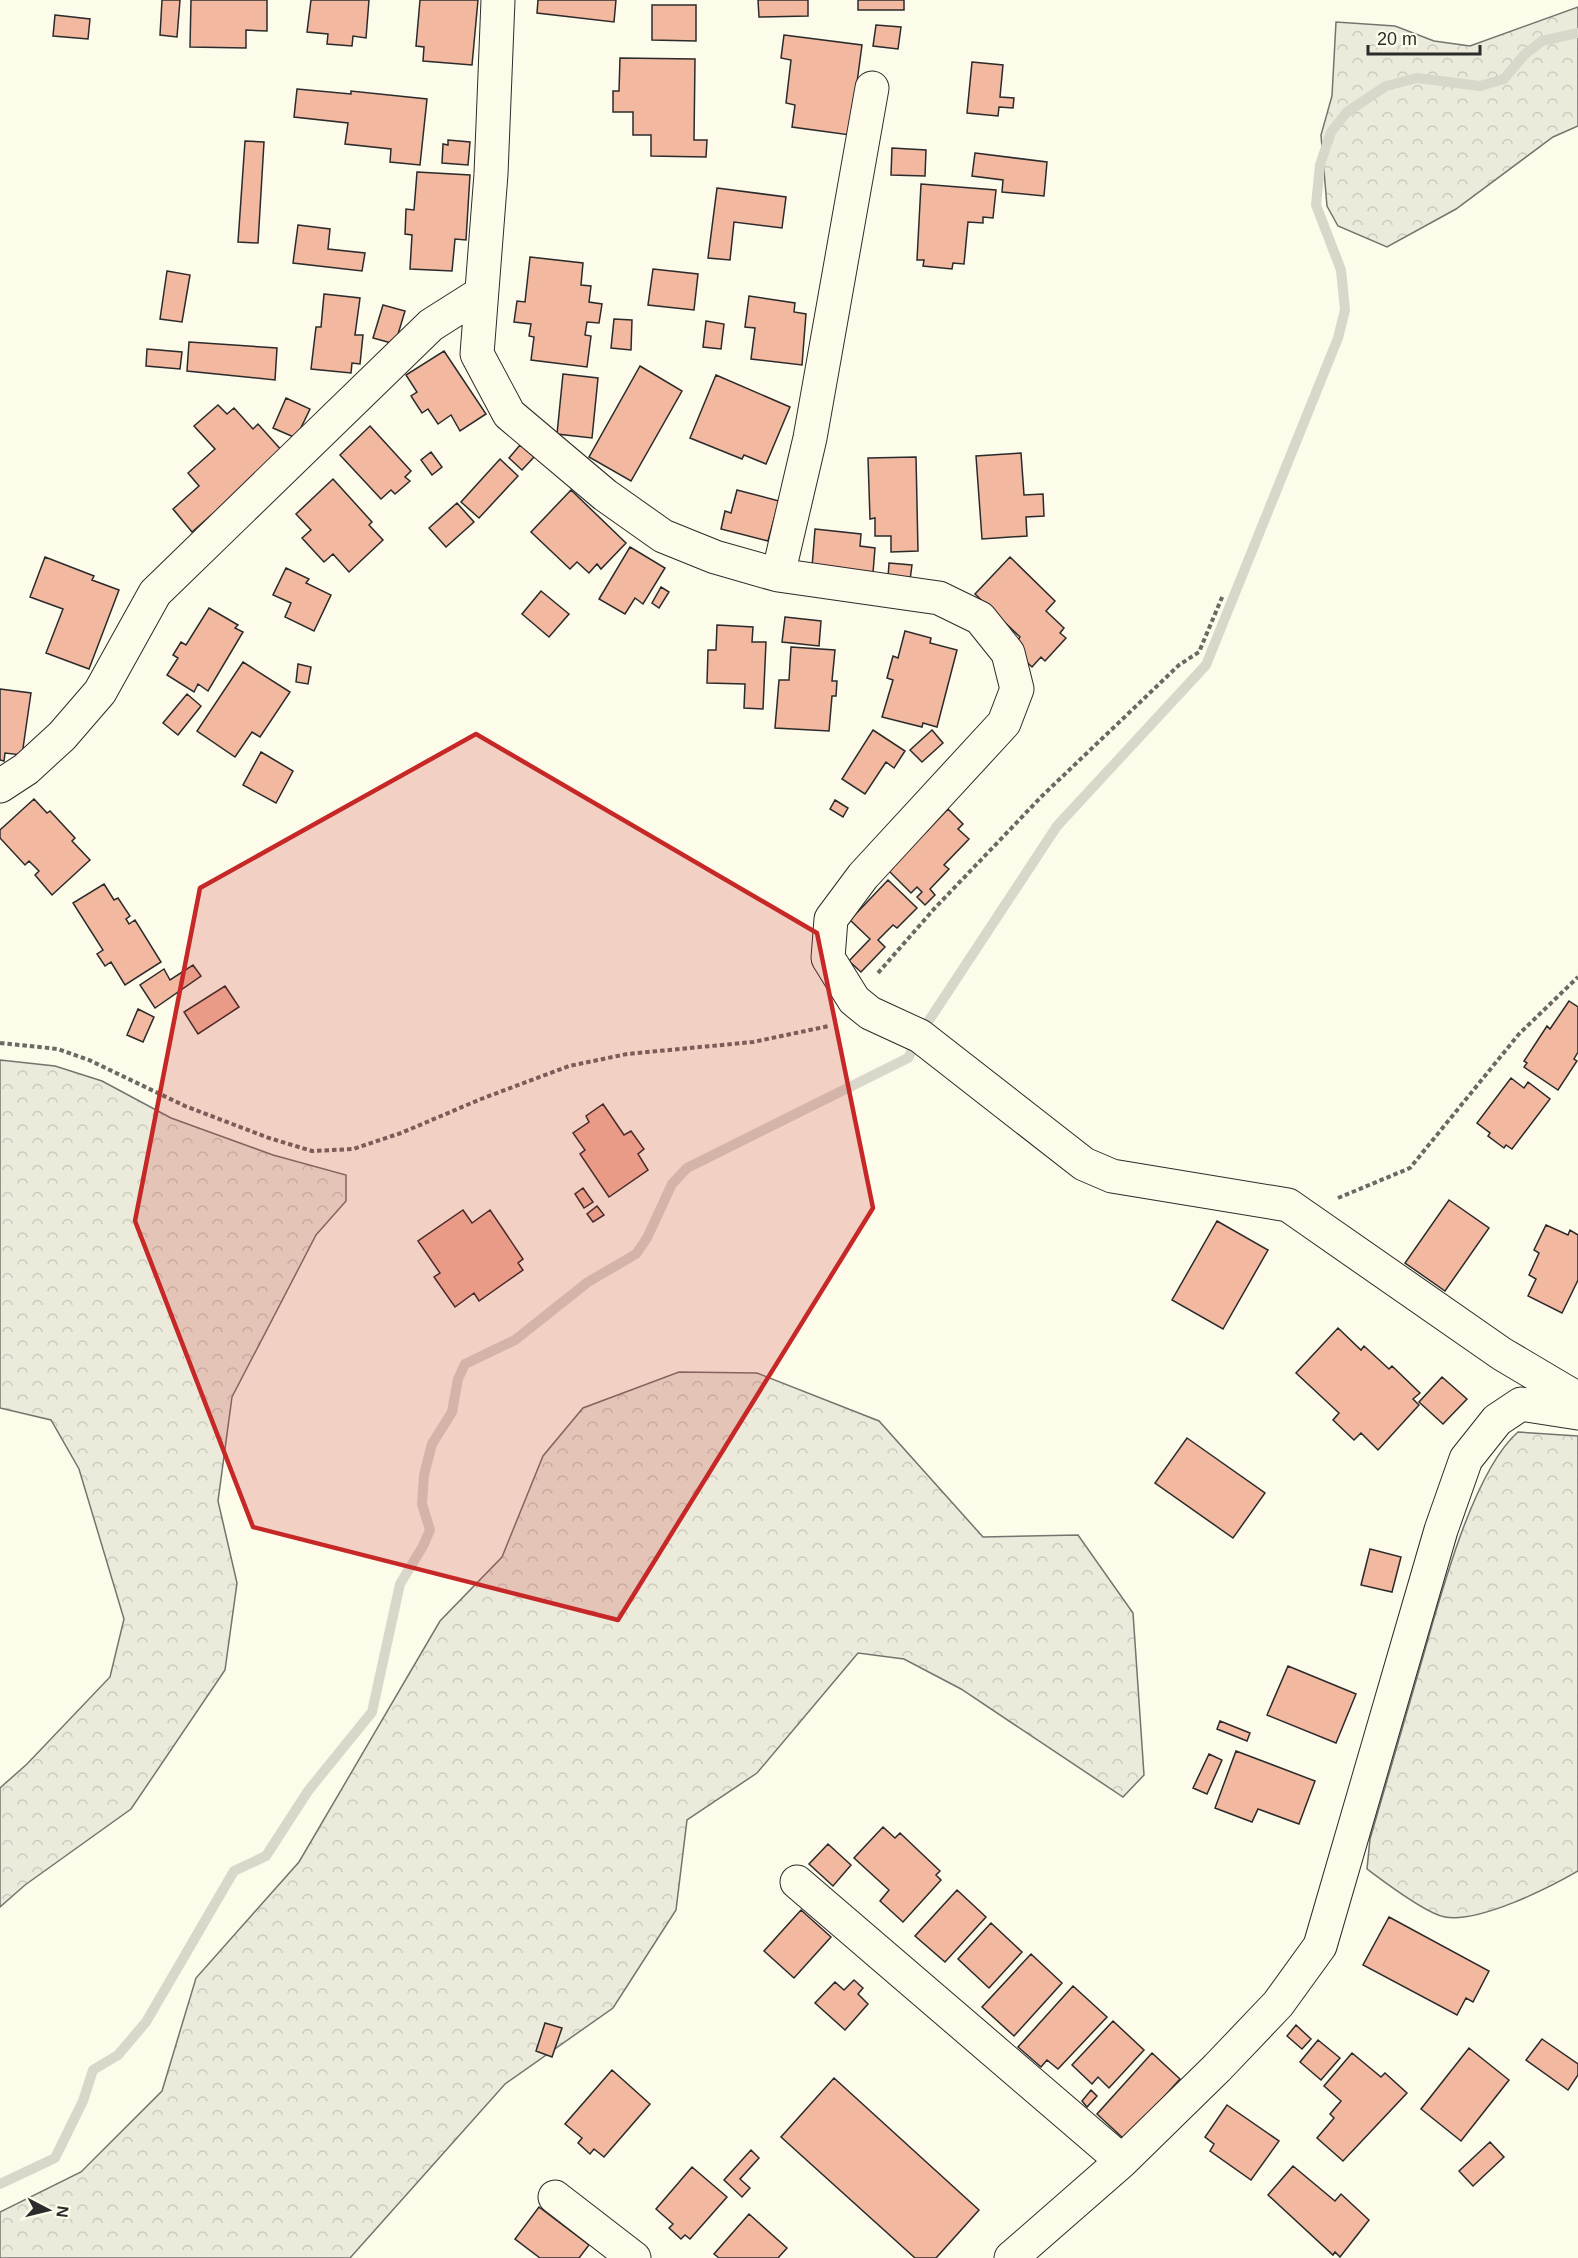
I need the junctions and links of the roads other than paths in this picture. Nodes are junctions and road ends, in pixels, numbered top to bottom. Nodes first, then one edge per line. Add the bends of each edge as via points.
1 (498, 0) edge
2 (872, 88) dead end
3 (480, 294) junction
4 (778, 575) junction
5 (0, 786) edge
6 (1578, 1400) edge
7 (1578, 1413) edge
8 (797, 1882) dead end
9 (1122, 2161) junction
10 (555, 2197) dead end
11 (634, 2258) edge
12 (1011, 2258) edge

1 - 3 street via 491,174
2 - 4 street via 810,438
3 - 4 street via 477,354 509,414 605,495 663,536 715,557
3 - 5 street via 431,325 156,593 100,692 62,736 26,769
4 - 6 street via 939,598 980,618 1008,653 1017,689 1004,723 863,876 831,919 828,958 862,1007 920,1036 1084,1164 1112,1176 1288,1205 1502,1354
7 - 9 street via 1521,1404 1497,1420 1466,1459 1441,1530 1320,1946 1278,2004
8 - 9 street
9 - 12 street
10 - 11 street

